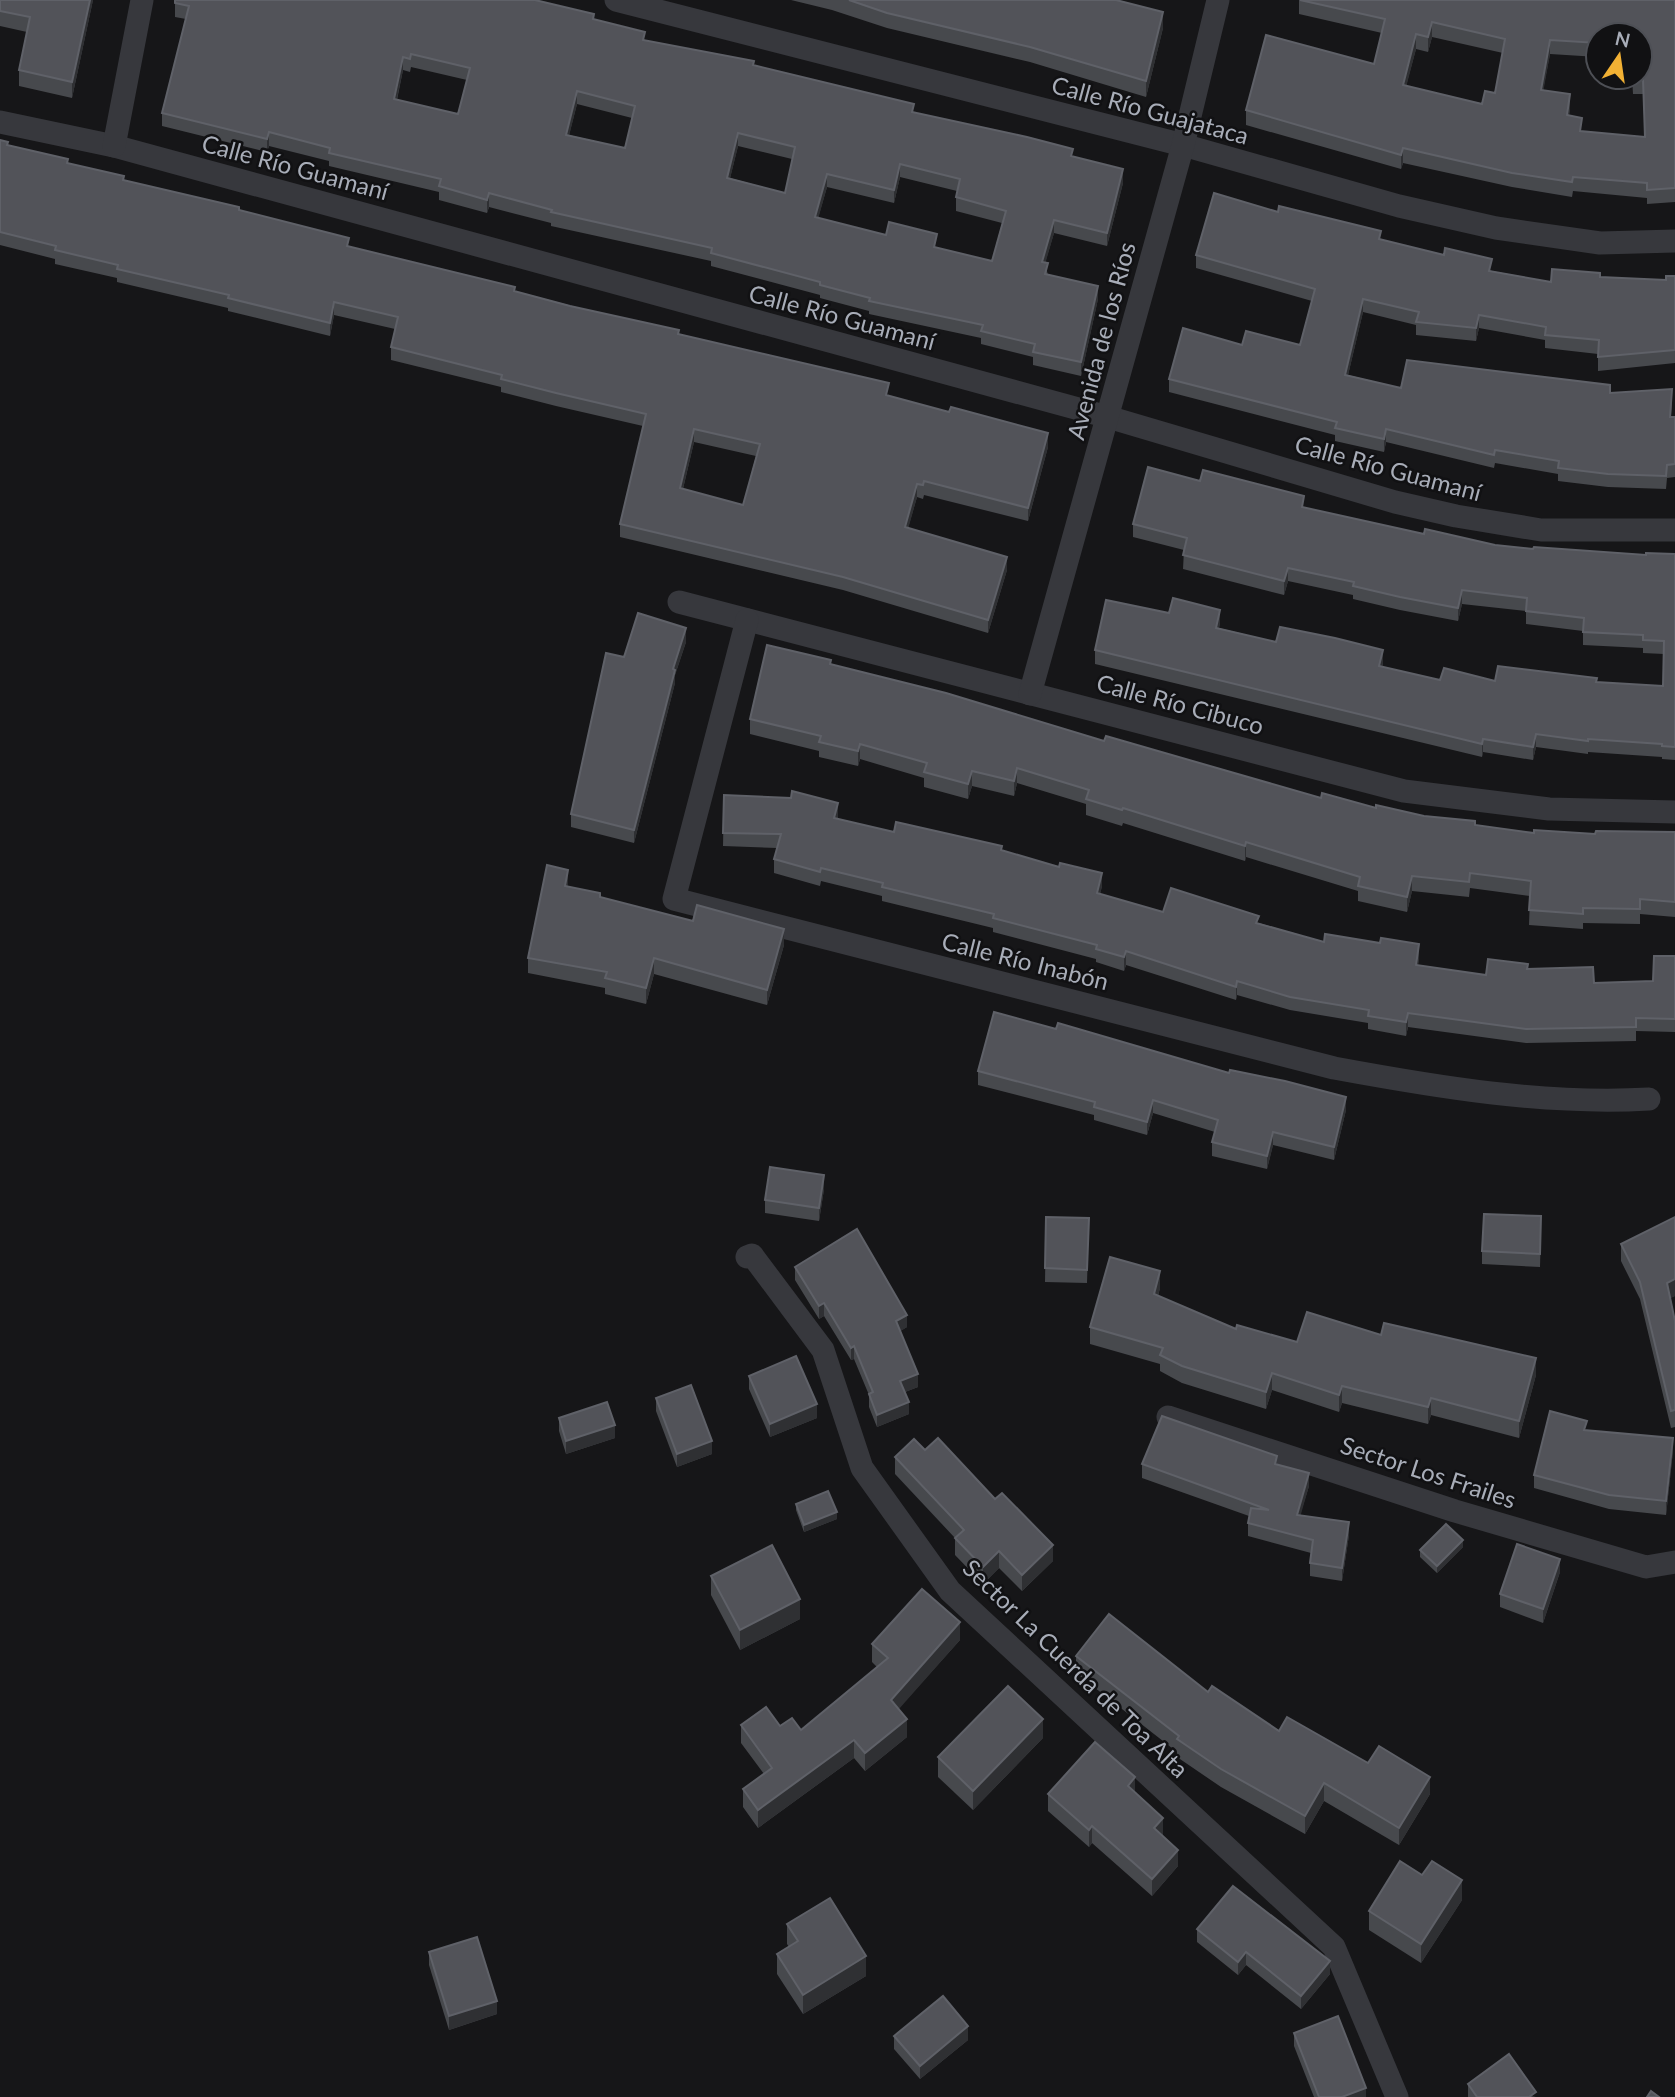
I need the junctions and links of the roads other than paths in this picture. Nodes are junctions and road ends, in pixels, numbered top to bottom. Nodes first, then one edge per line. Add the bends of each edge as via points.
1 (142, 0) edge
2 (616, 0) edge
3 (1218, 0) edge
4 (0, 122) edge
5 (1183, 145) junction
6 (114, 146) junction
7 (1675, 241) edge
8 (1108, 417) junction
9 (1675, 530) edge
10 (679, 602) dead end
11 (747, 620) junction
12 (1030, 694) junction
13 (1675, 812) edge
14 (1649, 1098) dead end
15 (747, 1257) dead end
16 (1168, 1417) edge
17 (1675, 1562) edge
18 (1397, 2097) edge

1 - 6 street
2 - 5 street, Calle Río Guajataca
3 - 5 street, Avenida de los Ríos
4 - 6 street, Calle Río Guamaní
5 - 7 street, Calle Río Guajataca via 1399,206 1496,228 1600,243
5 - 8 street, Avenida de los Ríos
6 - 8 street, Calle Río Guamaní
8 - 9 street, Calle Río Guamaní via 1456,516 1541,530
8 - 12 street, Avenida de los Ríos
10 - 11 street, Calle Río Cibuco
11 - 12 street, Calle Río Cibuco
11 - 14 street, Calle Río Inabón via 674,899 1334,1068 1411,1082 1592,1102
12 - 13 street, Calle Río Cibuco via 1404,791 1549,809
15 - 18 street, Sector La Cuerda de Toa Alta via 752,1255 823,1350 862,1468 950,1591 1334,1947
16 - 17 street, Sector Los Frailes via 1455,1511 1646,1567

